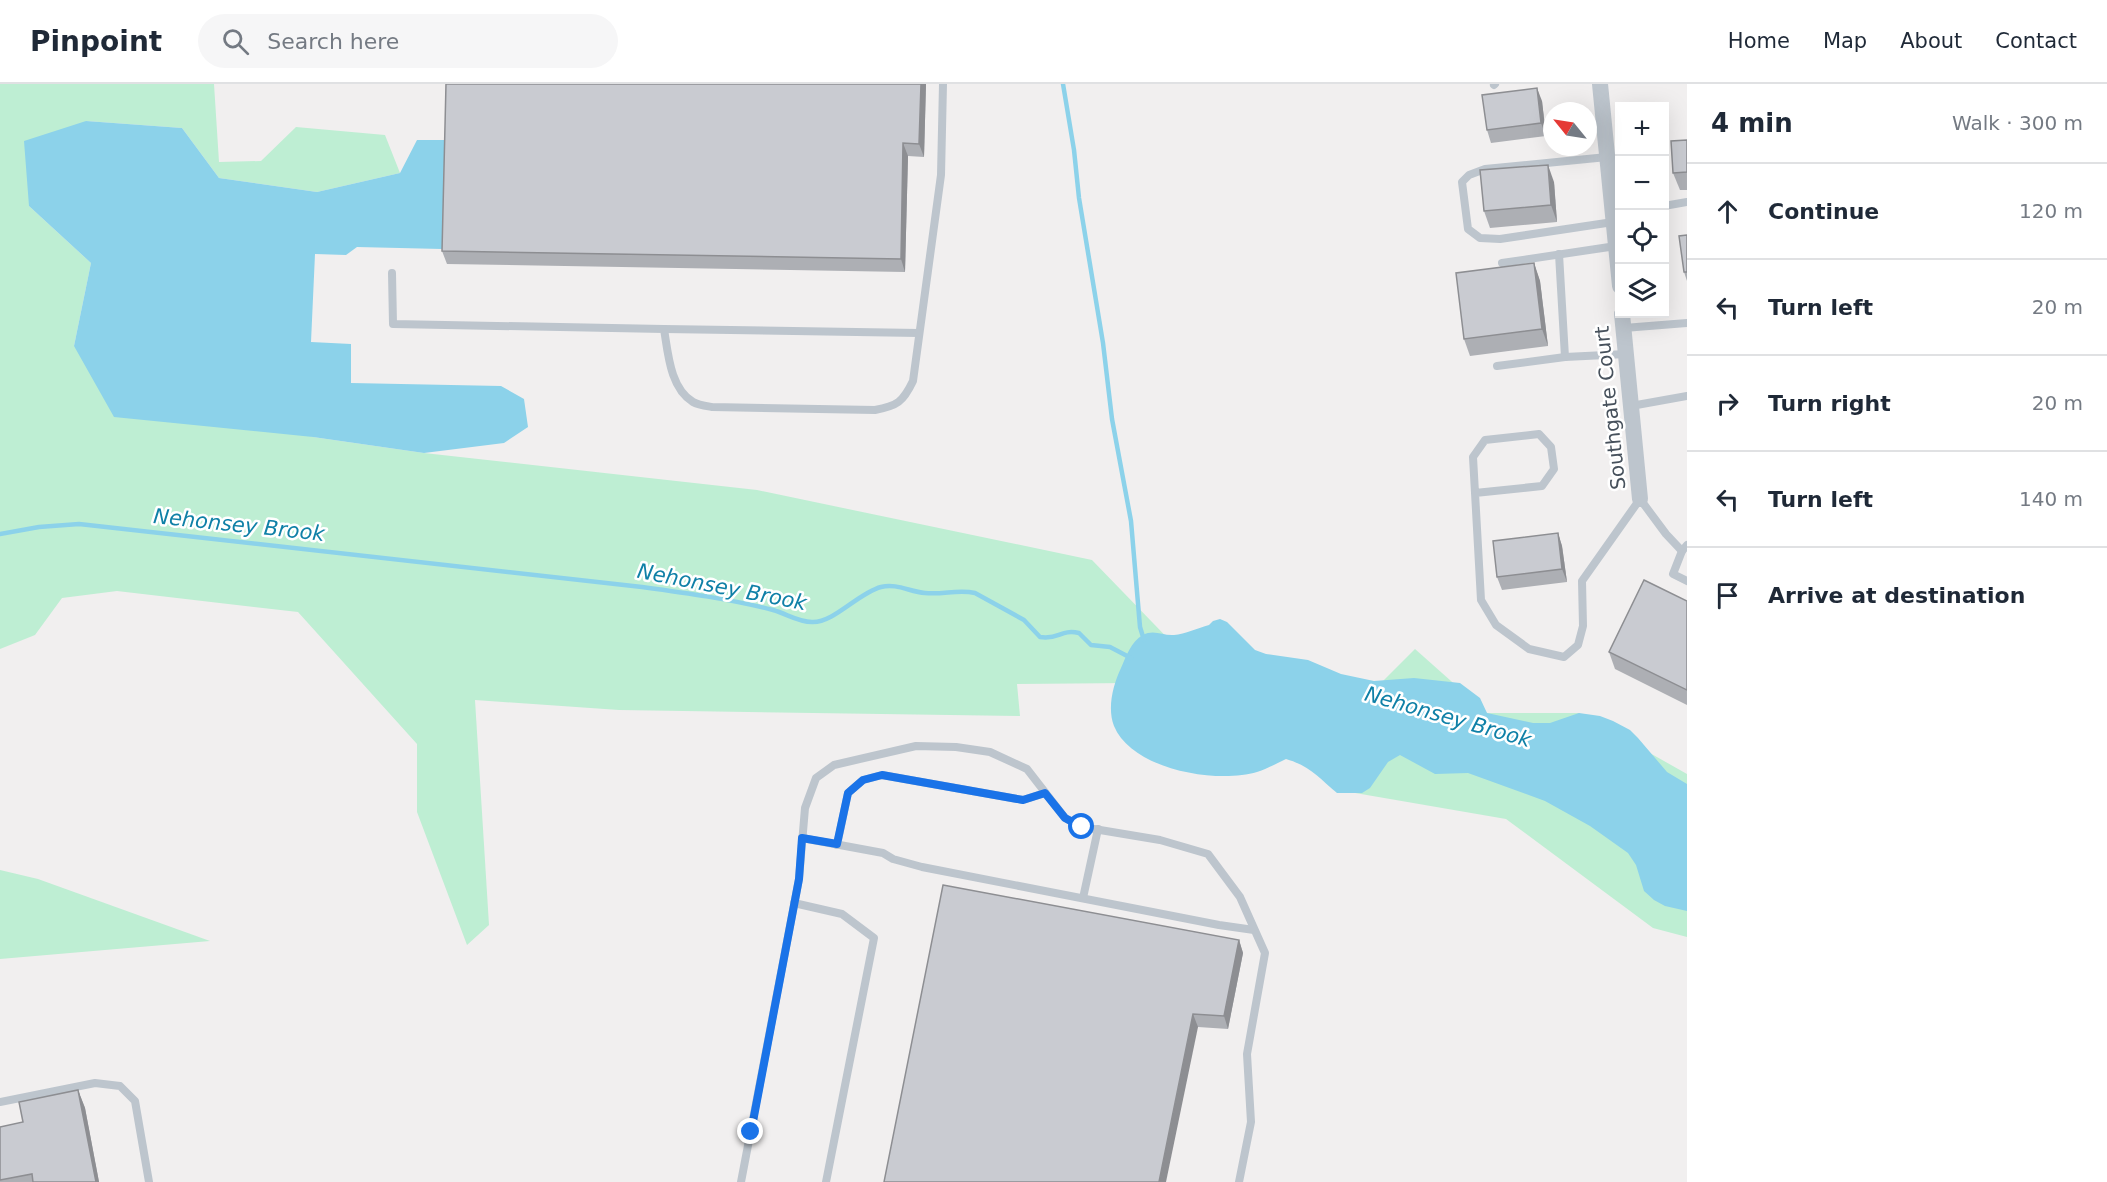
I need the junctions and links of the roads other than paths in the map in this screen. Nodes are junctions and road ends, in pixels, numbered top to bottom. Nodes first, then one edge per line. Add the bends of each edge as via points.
1 (942, 84) edge
2 (1600, 84) edge
3 (1607, 157) junction
4 (1687, 202) edge
5 (1669, 205) edge
6 (1615, 217) edge
7 (1615, 246) edge
8 (1559, 255) junction
9 (1502, 264) dead end
10 (392, 273) dead end
11 (1623, 321) edge
12 (1687, 323) edge
13 (664, 329) junction
14 (919, 333) junction
15 (1626, 354) junction
16 (1565, 357) junction
17 (1497, 366) dead end
18 (1687, 396) edge
19 (1631, 406) junction
20 (1475, 493) junction
21 (1640, 499) junction
22 (1684, 548) edge
23 (1687, 581) edge
24 (1045, 793) junction
25 (1098, 830) junction
26 (802, 838) junction
27 (837, 844) junction
28 (1083, 898) junction
29 (794, 903) junction
30 (1254, 930) junction
31 (0, 1102) edge
32 (149, 1182) edge
33 (741, 1182) edge
34 (826, 1182) edge
35 (1239, 1182) edge

1 - 14 lane via 941,175
2 - 3 street
3 - 6 street
3 - 6 lane via 1469,175 1462,182 1468,229 1480,238 1500,239
4 - 5 lane
7 - 8 lane
8 - 9 lane
8 - 16 lane
10 - 13 lane via 393,324
11 - 12 lane
11 - 15 street, Southgate Court
13 - 14 lane
13 - 14 lane via 681,393 695,403 712,407 875,410 892,407 905,398 913,381
15 - 16 lane
15 - 19 street, Southgate Court
16 - 17 lane
18 - 19 lane
19 - 21 street, Southgate Court
20 - 20 lane via 1473,457 1485,440 1539,434 1551,447 1554,469 1542,486
20 - 21 lane via 1481,600 1496,625 1529,649 1564,657 1578,645 1583,626 1582,581
21 - 22 lane via 1666,534
22 - 23 lane via 1673,574
24 - 25 lane via 1065,818
24 - 26 lane via 1027,769 990,752 916,746 834,765 816,778 805,808
24 - 27 lane via 1023,800 882,775 863,780 848,793
25 - 28 lane
25 - 30 lane via 1160,840 1208,854 1240,897
26 - 27 lane
26 - 29 lane
27 - 28 lane via 883,853 922,867
28 - 30 lane
29 - 33 lane
29 - 34 lane via 842,914 874,938
30 - 35 lane via 1265,953 1247,1054 1251,1122
31 - 32 lane via 95,1083 120,1086 135,1101

